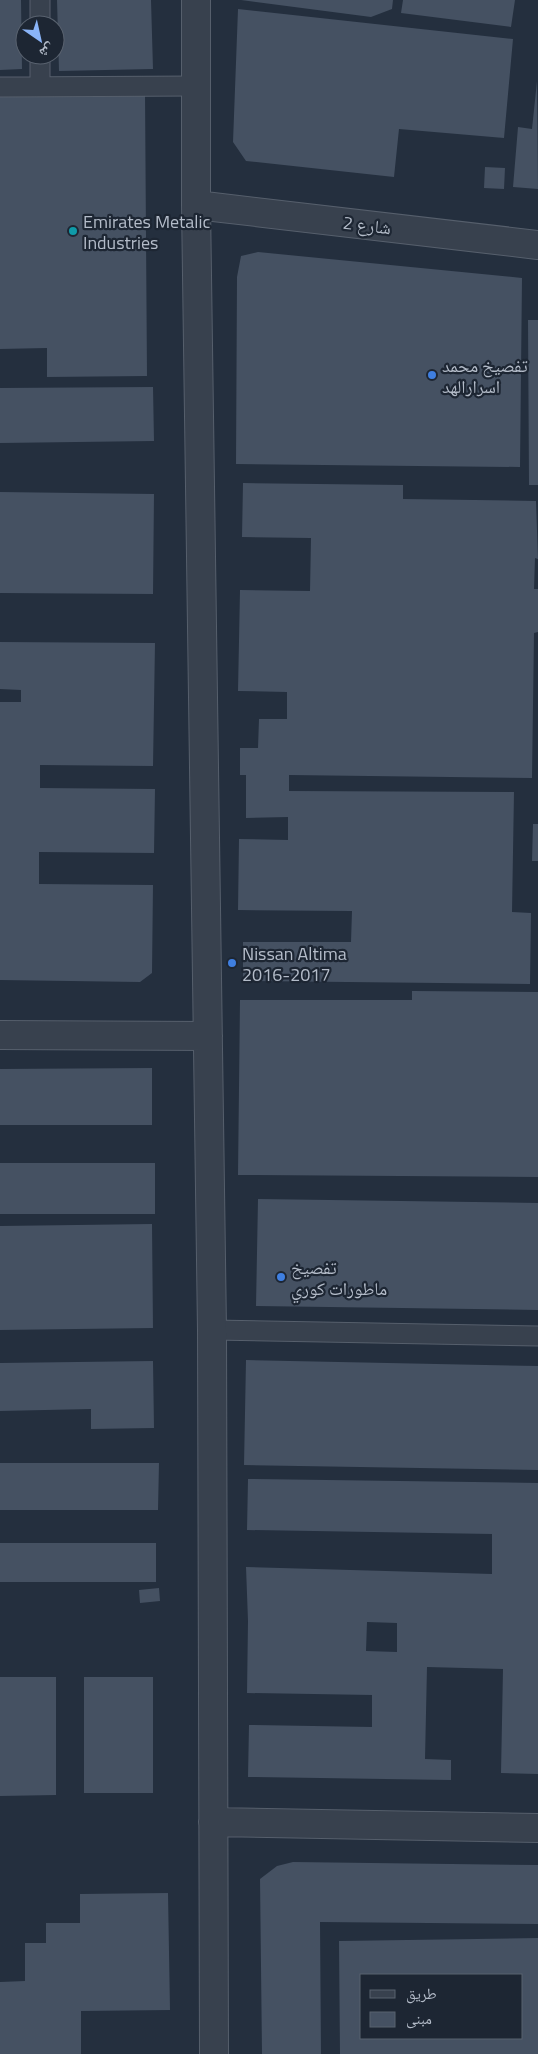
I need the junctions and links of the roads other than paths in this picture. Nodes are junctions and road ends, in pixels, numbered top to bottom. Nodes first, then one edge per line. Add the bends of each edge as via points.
1 (40, 0) edge
2 (196, 0) edge
3 (40, 15) edge
4 (40, 65) edge
5 (196, 86) junction
6 (0, 87) edge
7 (40, 87) junction
8 (196, 205) junction
9 (538, 245) edge
10 (0, 1035) edge
11 (208, 1036) junction
12 (212, 1330) junction
13 (538, 1336) edge
14 (213, 1822) junction
15 (538, 1828) edge
16 (214, 2054) edge

1 - 3 lane
2 - 5 street
4 - 7 lane
5 - 7 lane
5 - 8 street
6 - 7 lane
8 - 9 street, شارع 2
8 - 11 street
10 - 11 street
11 - 12 street
12 - 13 lane
12 - 14 street
14 - 15 street
14 - 16 street

